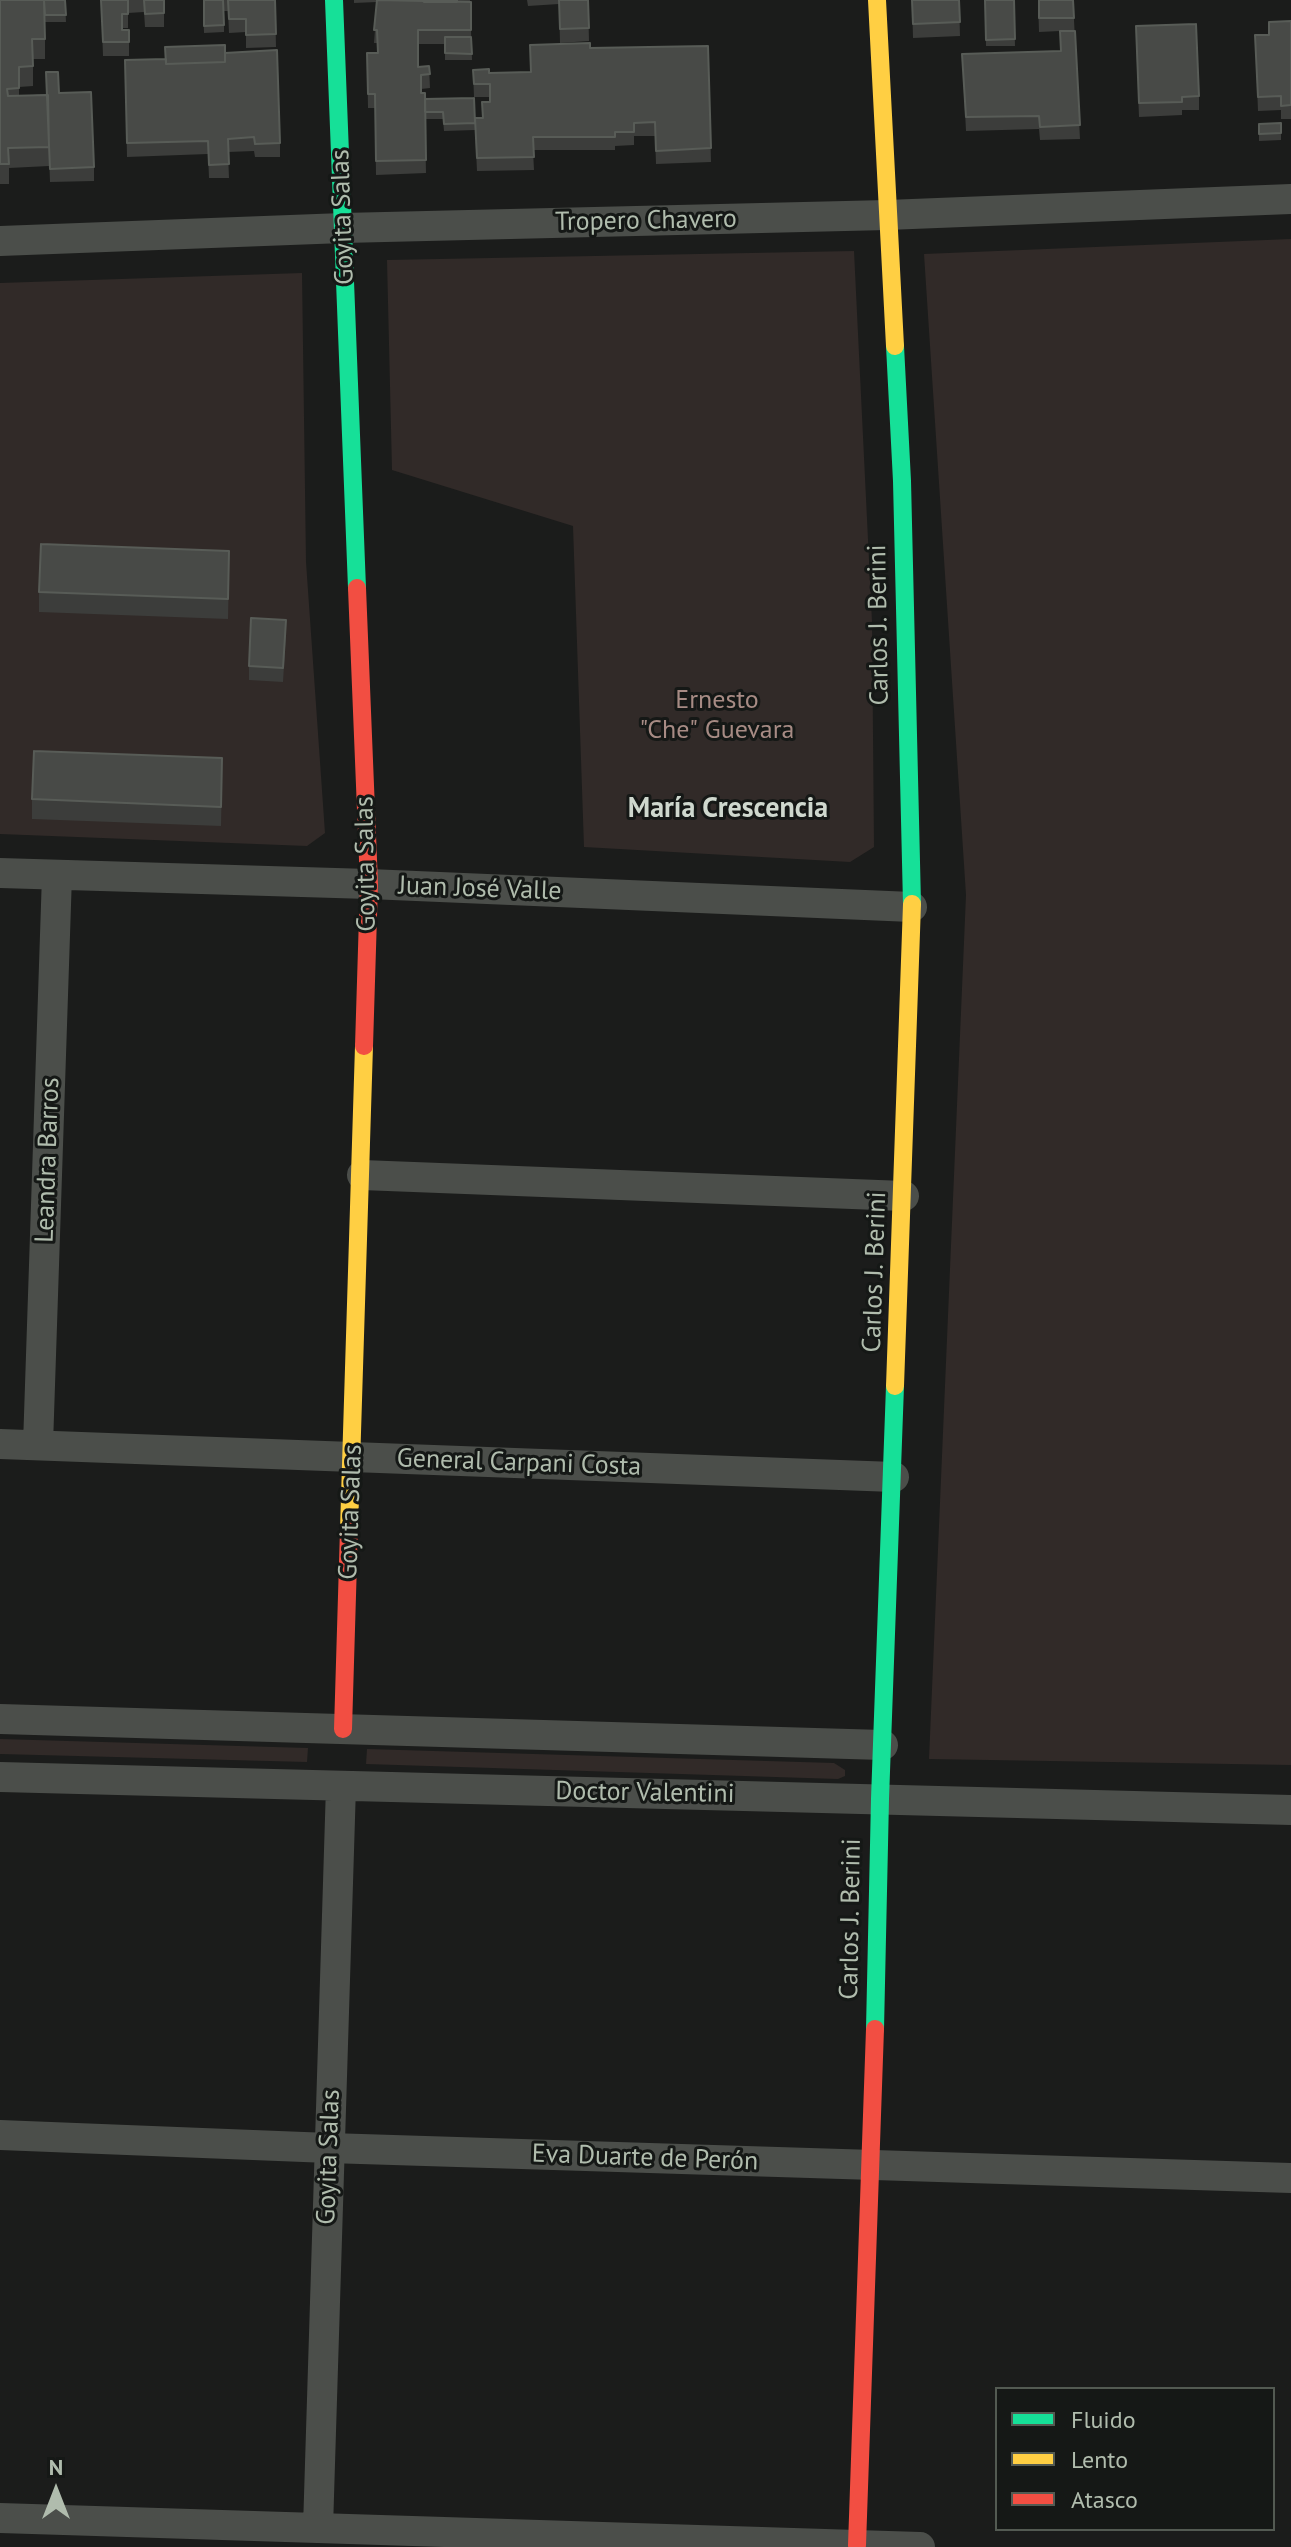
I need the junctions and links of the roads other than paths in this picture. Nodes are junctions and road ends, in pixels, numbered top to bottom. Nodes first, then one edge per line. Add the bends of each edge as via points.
1 (334, 0) edge
2 (877, 0) edge
3 (1291, 199) edge
4 (887, 215) junction
5 (343, 228) junction
6 (0, 241) edge
7 (0, 873) edge
8 (57, 875) junction
9 (369, 884) junction
10 (912, 907) junction
11 (362, 1175) junction
12 (904, 1196) junction
13 (0, 1444) edge
14 (38, 1445) junction
15 (353, 1457) junction
16 (894, 1477) junction
17 (0, 1719) edge
18 (343, 1729) junction
19 (883, 1745) junction
20 (0, 1777) edge
21 (341, 1786) junction
22 (880, 1799) junction
23 (1291, 1810) edge
24 (0, 2135) edge
25 (329, 2148) junction
26 (872, 2166) junction
27 (1291, 2178) edge
28 (0, 2518) edge
29 (318, 2528) junction
30 (857, 2545) junction
31 (920, 2547) edge

1 - 5 street, Goyita Salas
2 - 4 street, Carlos J. Berini
3 - 4 street, Tropero Chavero
4 - 5 street, Tropero Chavero
4 - 10 street, Carlos J. Berini via 902,481
5 - 6 street, Tropero Chavero
5 - 9 street, Goyita Salas
7 - 8 street, Juan José Valle
8 - 9 street, Juan José Valle
8 - 14 street, Leandra Barros
9 - 10 street, Juan José Valle
9 - 11 street, Goyita Salas
10 - 12 street, Carlos J. Berini
11 - 12 street
11 - 15 street, Goyita Salas
12 - 16 street, Carlos J. Berini
13 - 14 street, General Carpani Costa
14 - 15 street, General Carpani Costa
15 - 16 street, General Carpani Costa
15 - 18 street, Goyita Salas
16 - 19 street, Carlos J. Berini
17 - 18 street, Doctor Valentini
18 - 19 street, Doctor Valentini
19 - 22 street, Carlos J. Berini
20 - 21 street, Doctor Valentini
21 - 22 street, Doctor Valentini
21 - 25 street, Goyita Salas
22 - 23 street, Doctor Valentini
22 - 26 street, Carlos J. Berini
24 - 25 street, Eva Duarte de Perón
25 - 26 street, Eva Duarte de Perón
25 - 29 street, Goyita Salas
26 - 27 street, Eva Duarte de Perón
26 - 30 street, Carlos J. Berini
28 - 29 street
29 - 30 street
30 - 31 street

